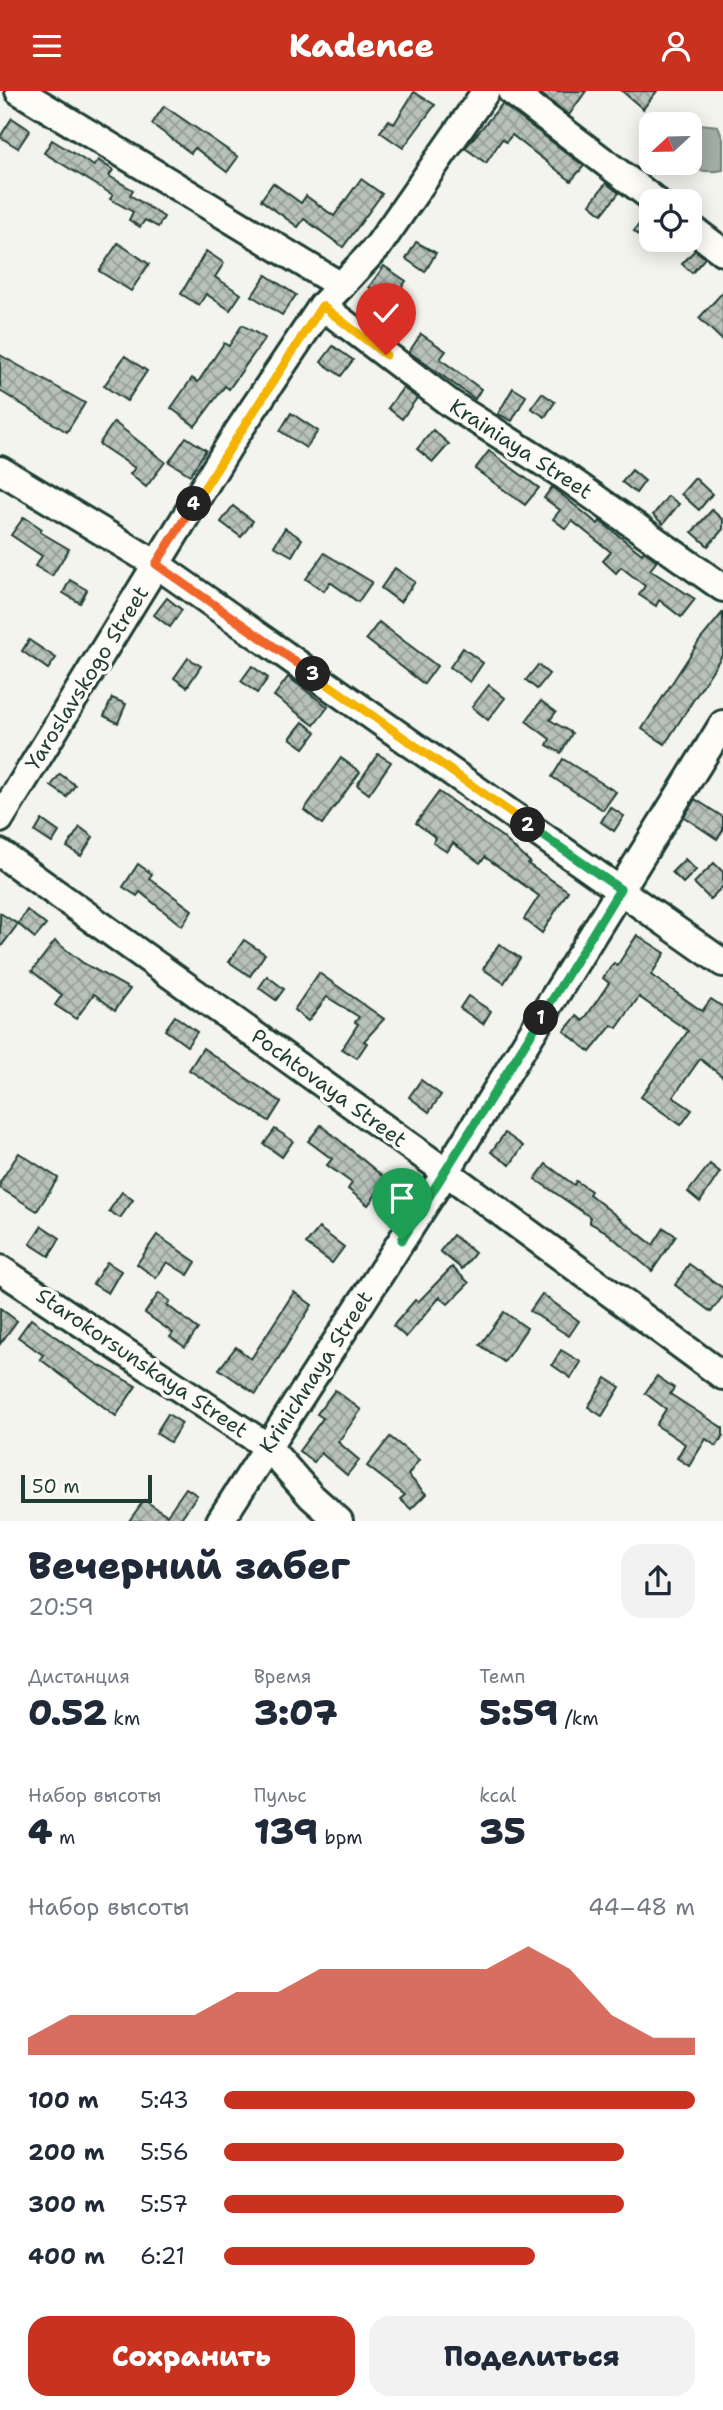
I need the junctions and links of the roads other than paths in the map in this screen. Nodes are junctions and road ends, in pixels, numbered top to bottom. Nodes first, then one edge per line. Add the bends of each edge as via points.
1 (19, 91) edge
2 (486, 91) edge
3 (511, 91) edge
4 (640, 189) edge
5 (702, 236) edge
6 (723, 252) edge
7 (341, 286) junction
8 (322, 306) junction
9 (0, 470) edge
10 (156, 564) junction
11 (723, 588) edge
12 (723, 724) edge
13 (0, 818) edge
14 (0, 853) edge
15 (620, 889) junction
16 (723, 963) edge
17 (446, 1172) junction
18 (0, 1269) edge
19 (723, 1376) edge
20 (268, 1447) junction
21 (220, 1521) edge
22 (339, 1521) edge

1 - 7 street
2 - 7 street, Yaroslavskogo Street via 378,246
3 - 4 street
5 - 6 street
7 - 8 street, Yaroslavskogo Street
8 - 10 street, Yaroslavskogo Street
8 - 11 street, Krainiaya Street via 451,404 563,475
9 - 10 street
10 - 13 street, Yaroslavskogo Street
10 - 15 street
12 - 15 street, Krinichnaya Street
14 - 17 street, Pochtovaya Street
15 - 16 street
15 - 17 street, Krinichnaya Street
17 - 19 street, Pochtovaya Street
17 - 20 street, Krinichnaya Street
18 - 20 street, Starokorsunskaya Street
20 - 21 street, Krinichnaya Street
20 - 22 street, Starokorsunskaya Street

